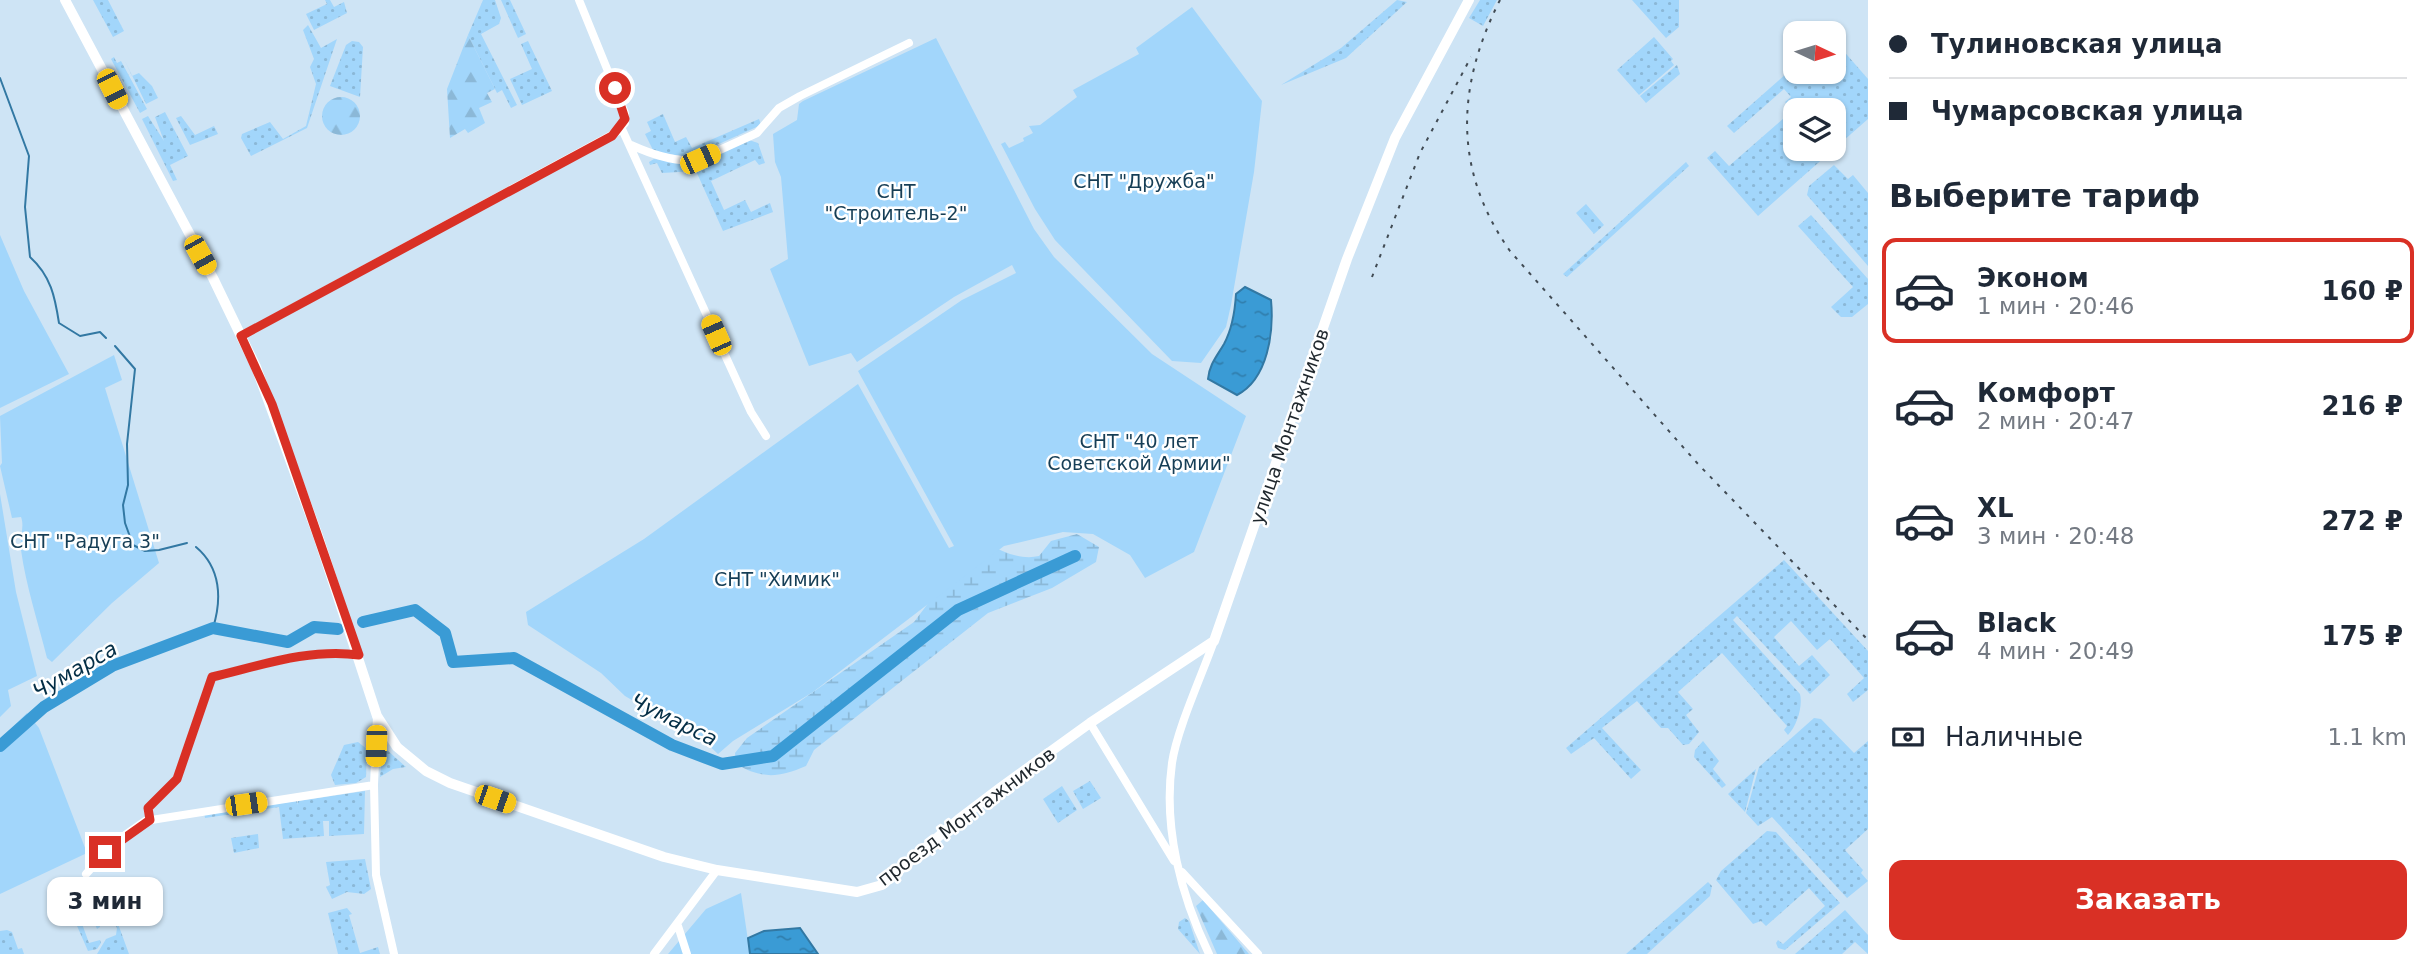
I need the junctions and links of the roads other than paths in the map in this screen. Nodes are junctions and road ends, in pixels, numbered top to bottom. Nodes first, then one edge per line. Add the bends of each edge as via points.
1 (65, 0) edge
2 (579, 0) edge
3 (1469, 0) edge
4 (909, 43) dead end
5 (621, 127) junction
6 (631, 145) junction
7 (241, 336) junction
8 (766, 436) dead end
9 (1214, 641) junction
10 (359, 655) junction
11 (377, 716) junction
12 (1090, 723) junction
13 (374, 785) junction
14 (150, 820) junction
15 (1179, 869) junction
16 (717, 870) junction
17 (86, 874) dead end
18 (678, 926) junction
19 (394, 954) edge
20 (654, 954) edge
21 (687, 954) edge
22 (1209, 954) edge
23 (1258, 954) edge

1 - 7 main road, проезд Монтажников
2 - 5 street via 625,113
3 - 9 main road, улица Монтажников via 1395,138
4 - 6 street via 800,96 779,108 757,134 700,159 657,155
5 - 6 street
5 - 7 street via 525,185
6 - 8 street via 751,412
7 - 10 main road, проезд Монтажников via 272,404
9 - 12 main road, проезд Монтажников
9 - 15 street, улица Монтажников via 1172,763 1170,829
10 - 11 main road, проезд Монтажников
10 - 14 street via 275,661 212,677 177,779 148,808
11 - 13 street
11 - 16 main road, проезд Монтажников via 397,747 426,771 450,783 664,857
12 - 15 street
12 - 16 main road, проезд Монтажников via 959,819 882,885 857,892
13 - 14 street
13 - 19 street via 376,875
14 - 17 street via 115,842
15 - 22 street, улица Монтажников
15 - 23 street
16 - 18 street
18 - 20 street
18 - 21 street

